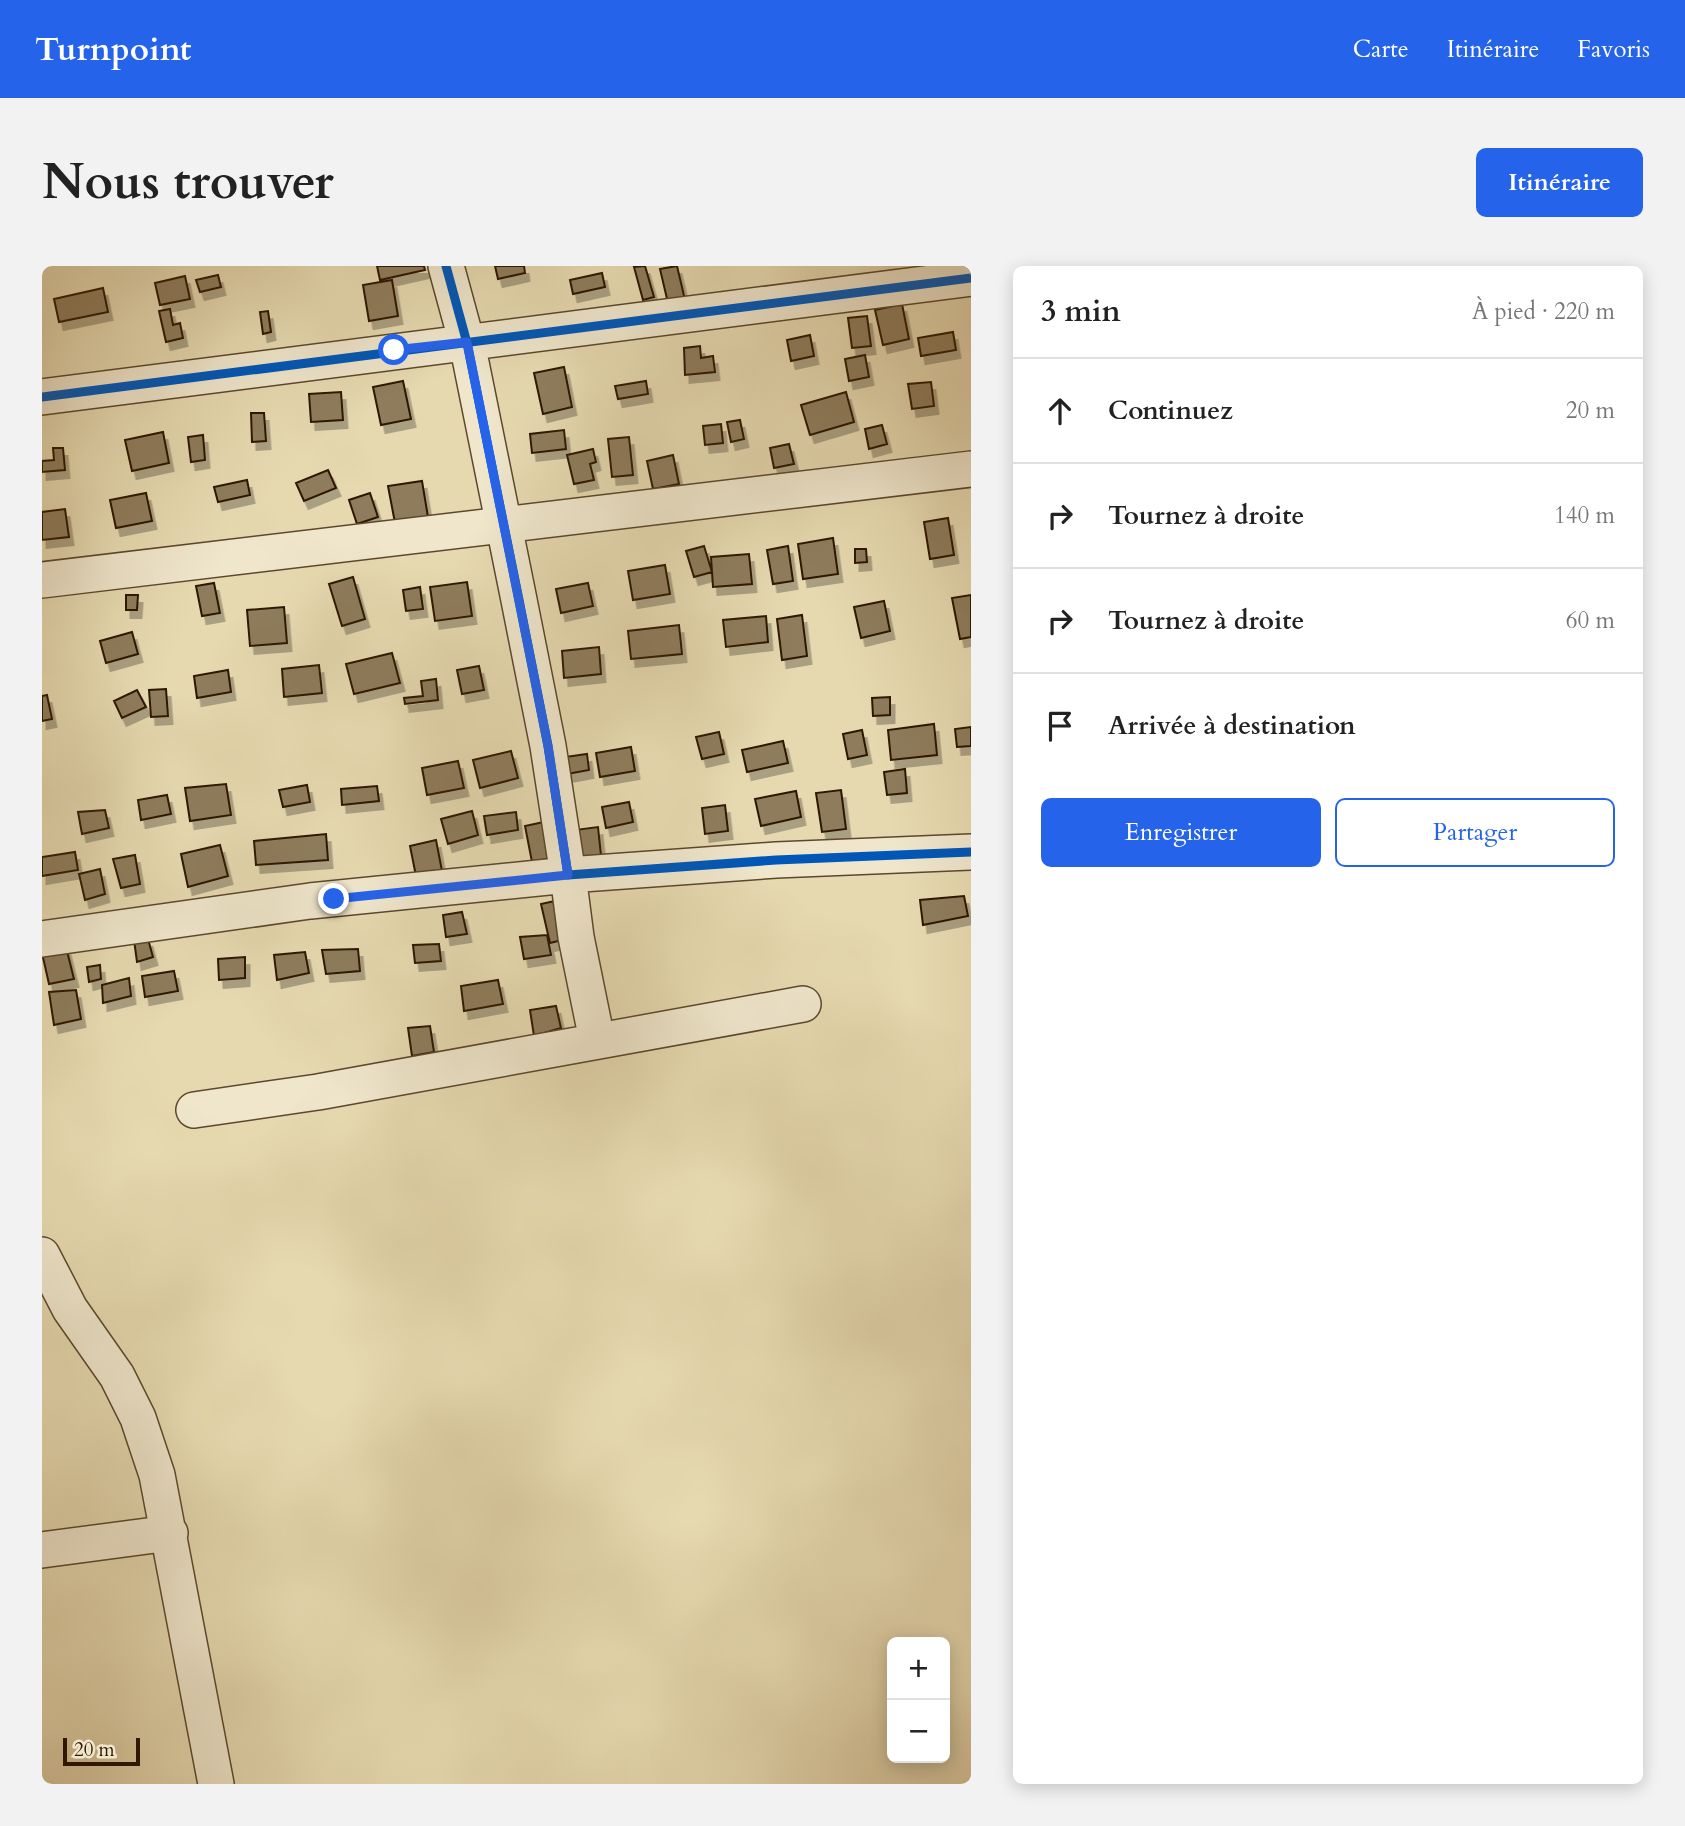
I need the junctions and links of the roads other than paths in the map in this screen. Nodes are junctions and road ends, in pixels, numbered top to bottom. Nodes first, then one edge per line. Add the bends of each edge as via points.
1 (446, 266) edge
2 (971, 278) edge
3 (467, 342) junction
4 (42, 397) edge
5 (971, 470) edge
6 (503, 525) junction
7 (42, 580) edge
8 (971, 852) edge
9 (568, 875) junction
10 (42, 939) edge
11 (803, 1004) dead end
12 (597, 1040) junction
13 (194, 1110) dead end
14 (42, 1255) edge
15 (170, 1533) junction
16 (42, 1550) edge
17 (216, 1784) edge

1 - 3 street
2 - 3 street
3 - 4 street
3 - 6 street
5 - 6 street
6 - 7 street
6 - 9 street via 548,746
8 - 9 street
9 - 10 street via 297,903
9 - 12 street
11 - 12 street
12 - 13 street
14 - 15 street via 70,1309 117,1376 138,1419
15 - 16 street
15 - 17 street

